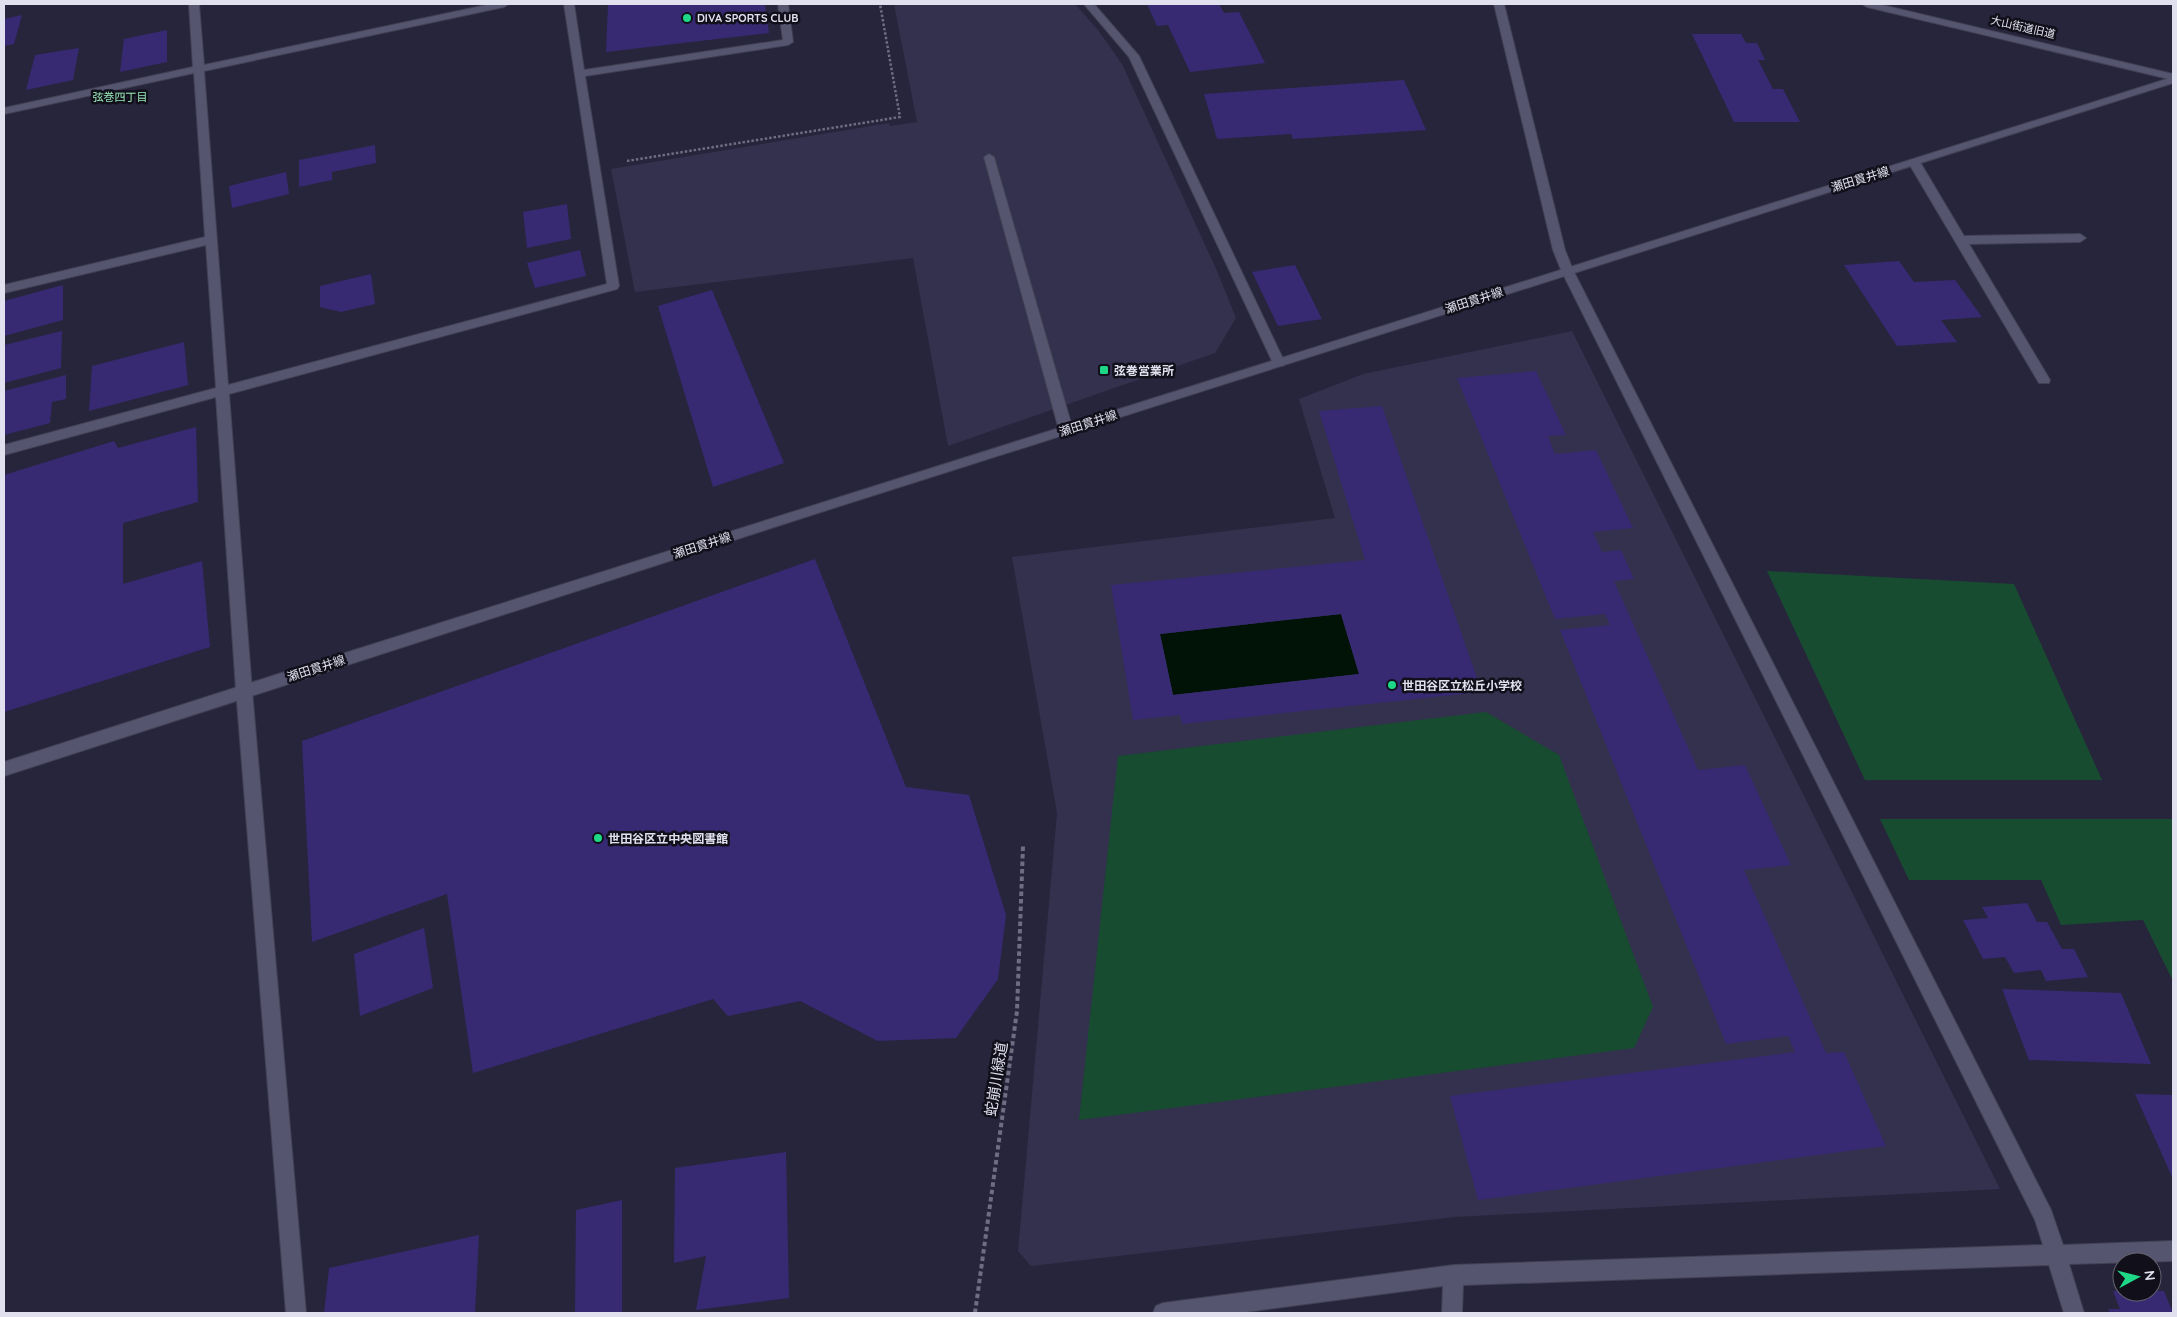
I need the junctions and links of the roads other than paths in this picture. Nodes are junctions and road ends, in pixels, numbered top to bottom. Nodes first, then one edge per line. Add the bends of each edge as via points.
1 (194, 4) edge
2 (504, 4) edge
3 (569, 4) edge
4 (783, 4) edge
5 (1089, 4) edge
6 (1499, 4) edge
7 (1867, 4) edge
8 (199, 69) junction
9 (579, 74) junction
10 (2173, 78) edge
11 (4, 111) edge
12 (989, 157) dead end
13 (1914, 162) junction
14 (2080, 238) dead end
15 (210, 240) junction
16 (1960, 240) junction
17 (1567, 270) junction
18 (4, 289) edge
19 (1278, 363) junction
20 (2044, 380) dead end
21 (221, 392) junction
22 (1066, 430) junction
23 (4, 450) edge
24 (244, 690) junction
25 (4, 769) edge
26 (2173, 1251) edge
27 (2057, 1254) junction
28 (1454, 1275) junction
29 (296, 1313) edge
30 (1163, 1313) edge
31 (1452, 1313) edge
32 (2074, 1313) edge

1 - 8 street
2 - 8 street
3 - 9 street
4 - 9 street via 788,42
5 - 19 street via 1134,56
6 - 17 street via 1559,250
7 - 10 street, 大山街道旧道
8 - 11 street
8 - 15 street
9 - 21 street via 613,286
10 - 13 street, 瀬田貫井線
12 - 22 street
13 - 16 street
13 - 17 street, 瀬田貫井線
14 - 16 street
15 - 18 street
15 - 21 street
16 - 20 street
17 - 19 street, 瀬田貫井線
17 - 27 street via 2044,1217
19 - 22 street, 瀬田貫井線
21 - 23 street
21 - 24 street
22 - 24 street, 瀬田貫井線
24 - 25 street, 瀬田貫井線
24 - 29 street
26 - 27 street
27 - 28 street
27 - 32 street
28 - 30 street
28 - 31 street

